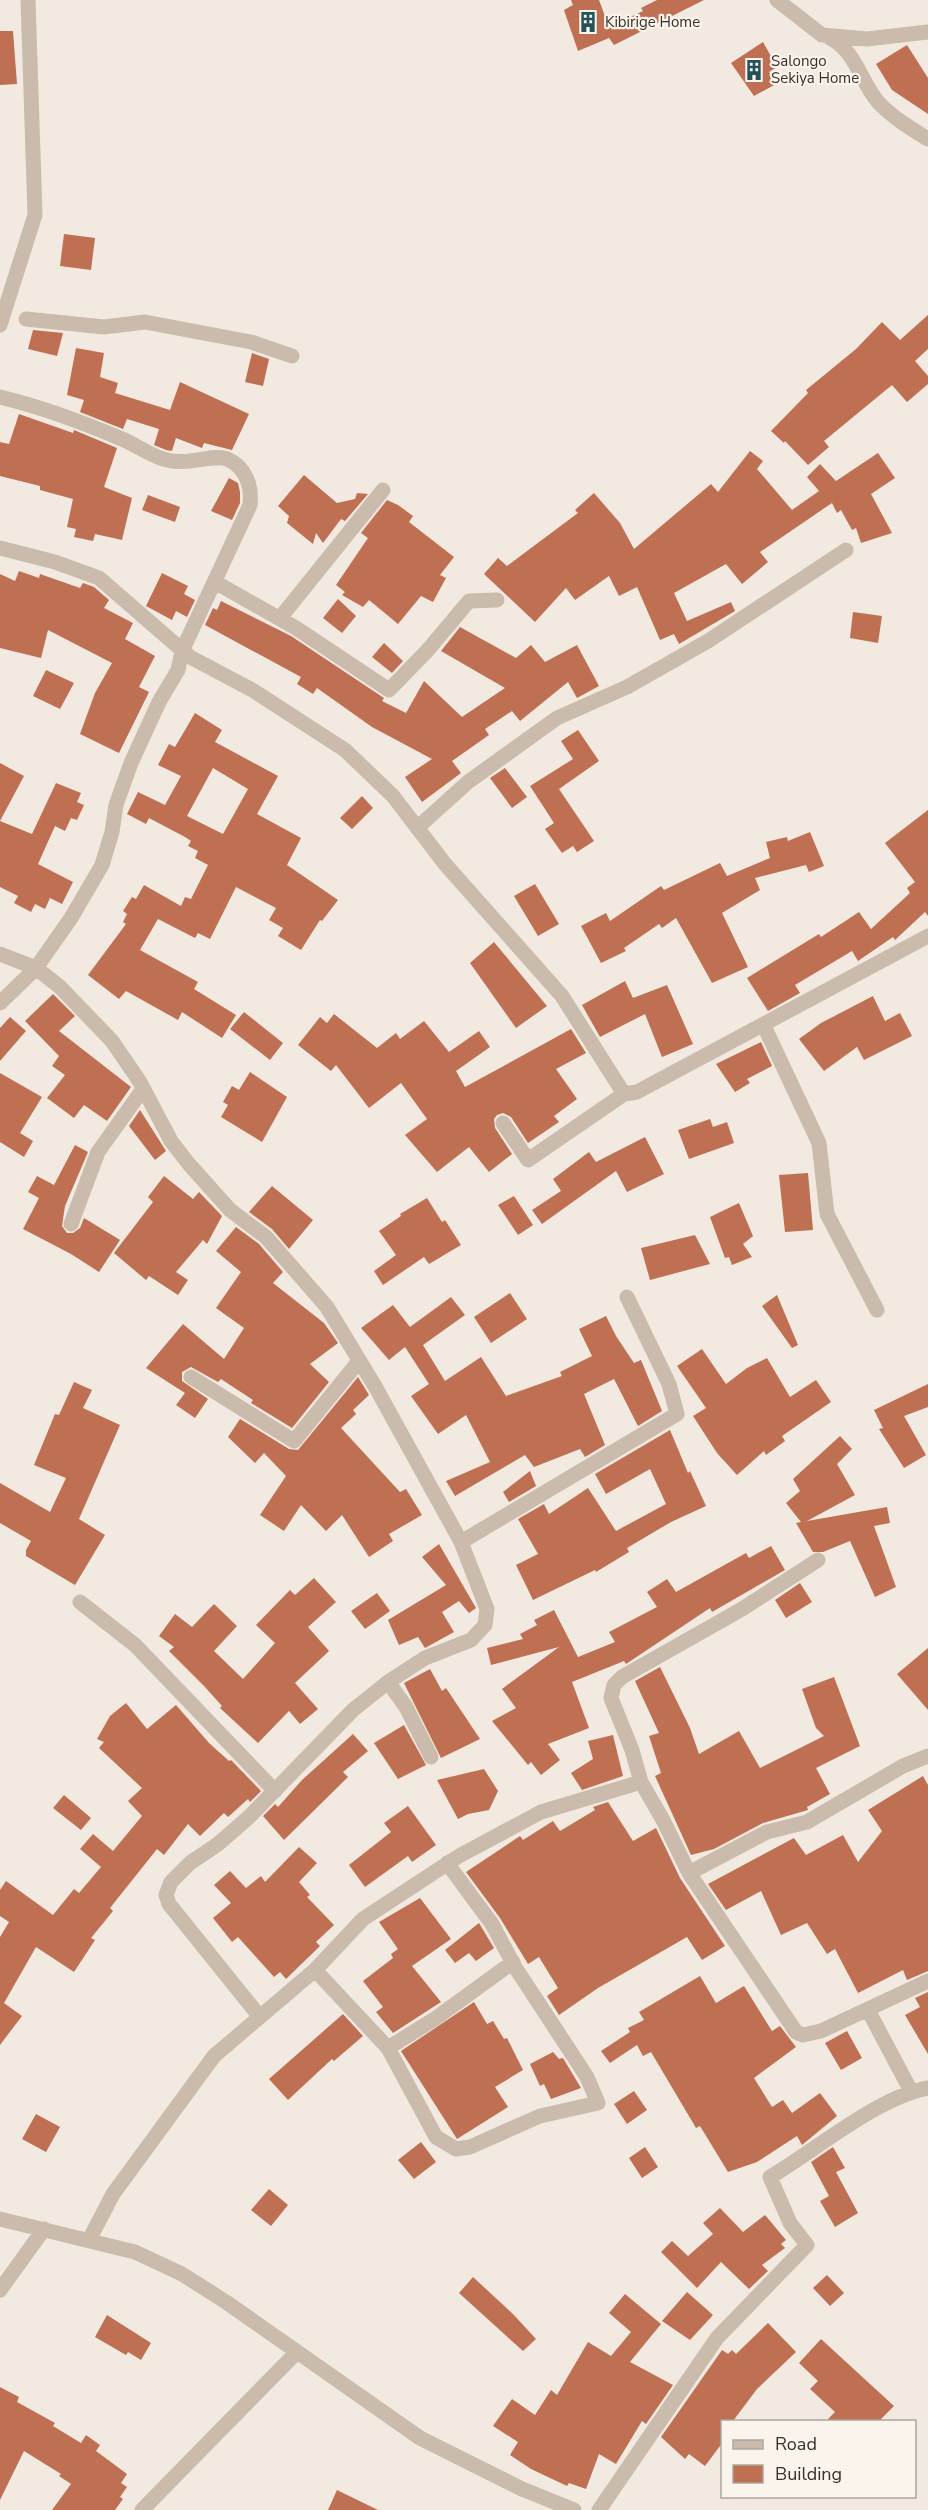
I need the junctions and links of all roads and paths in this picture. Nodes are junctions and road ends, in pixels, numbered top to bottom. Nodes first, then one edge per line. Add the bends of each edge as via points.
1 (28, 0) edge
2 (777, 0) edge
3 (928, 32) edge
4 (822, 35) junction
5 (928, 139) edge
6 (26, 319) dead end
7 (0, 325) edge
8 (292, 356) dead end
9 (0, 397) edge
10 (383, 490) dead end
11 (0, 548) edge
12 (846, 550) dead end
13 (215, 582) junction
14 (497, 600) dead end
15 (280, 618) junction
16 (182, 651) junction
17 (417, 828) junction
18 (928, 936) edge
19 (0, 954) edge
20 (36, 968) junction
21 (0, 1003) edge
22 (764, 1026) junction
23 (143, 1089) junction
24 (624, 1094) junction
25 (503, 1123) dead end
26 (71, 1224) dead end
27 (627, 1297) dead end
28 (877, 1310) dead end
29 (359, 1361) junction
30 (191, 1377) dead end
31 (461, 1542) junction
32 (819, 1560) dead end
33 (80, 1602) dead end
34 (388, 1682) junction
35 (430, 1756) dead end
36 (928, 1756) edge
37 (641, 1782) junction
38 (275, 1791) junction
39 (447, 1863) junction
40 (689, 1873) junction
41 (513, 1962) junction
42 (315, 1970) junction
43 (928, 1981) edge
44 (868, 2010) junction
45 (260, 2017) junction
46 (388, 2048) junction
47 (928, 2088) edge
48 (911, 2091) junction
49 (0, 2219) edge
50 (44, 2229) junction
51 (89, 2240) junction
52 (0, 2290) edge
53 (297, 2352) junction
54 (142, 2510) edge
55 (574, 2510) edge
56 (599, 2510) edge

1 - 7 street via 36,215
2 - 4 street
3 - 4 street via 867,39
4 - 5 street via 842,44 877,100
6 - 8 street via 104,327 145,322 251,342
9 - 13 street via 82,422 161,459 180,463 227,459 243,471 252,489 250,505
10 - 15 street
11 - 16 street via 99,578
12 - 17 street via 708,641 627,687 557,718 468,782
13 - 15 street
13 - 16 street
14 - 15 street via 469,601 388,690
16 - 17 street via 254,691 345,750 393,796
16 - 20 street via 178,670 131,763 102,865
17 - 24 street via 562,996
18 - 22 street
19 - 20 street
20 - 21 street
20 - 23 street via 112,1041
22 - 24 street via 638,1092
22 - 28 street via 819,1143 828,1214
23 - 26 street via 98,1152
23 - 29 street via 171,1141 188,1163 230,1210 266,1238 298,1272 327,1307
24 - 25 street via 528,1160
27 - 31 street via 669,1384 677,1414
29 - 30 street via 294,1441
29 - 31 street
31 - 34 street via 487,1610 485,1625 471,1640 425,1658
32 - 37 street via 614,1684 611,1698
33 - 38 street via 135,1645
34 - 35 street via 406,1707
34 - 38 street via 353,1710
36 - 40 street via 903,1766 807,1822 768,1832
37 - 39 street via 541,1812
37 - 40 street
38 - 45 street via 218,1844 190,1863 171,1882 166,1895 177,1916
39 - 41 street via 492,1924
39 - 42 street via 363,1919
40 - 44 street via 796,2032 811,2034
41 - 46 street
41 - 46 street via 587,2077 598,2103 540,2116 470,2147 456,2149 436,2137
42 - 45 street
42 - 46 street
43 - 44 street
44 - 48 street
45 - 51 street via 214,2056 112,2194
47 - 48 street
48 - 56 street via 771,2177 790,2223 807,2245 717,2338
49 - 50 street
50 - 51 street
50 - 52 street
51 - 53 street via 135,2252 182,2274
53 - 54 street
53 - 55 street via 420,2438

